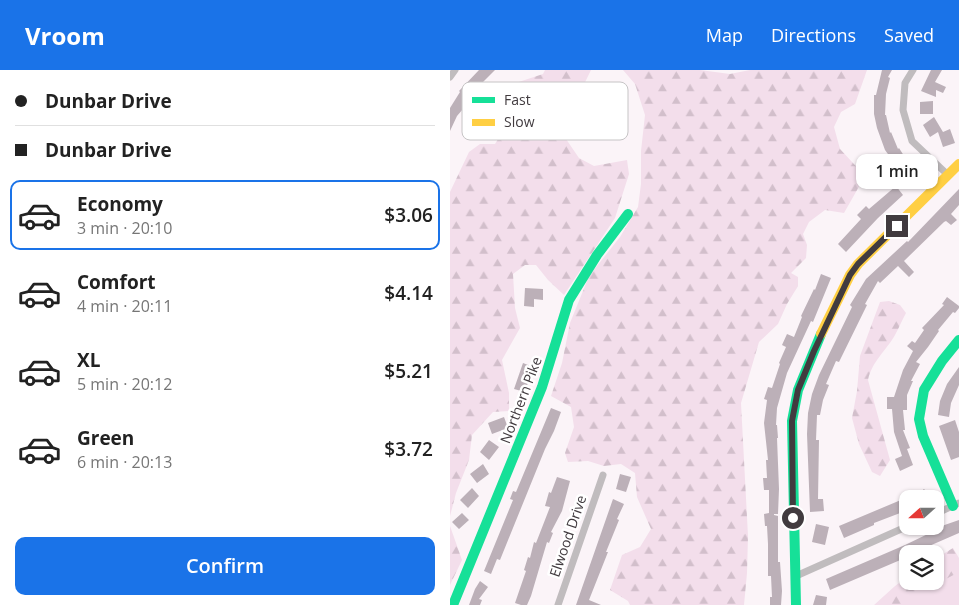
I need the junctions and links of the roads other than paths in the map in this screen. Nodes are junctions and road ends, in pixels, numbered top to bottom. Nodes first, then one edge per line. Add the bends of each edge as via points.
1 (455, 70) edge
2 (913, 70) edge
3 (450, 77) edge
4 (959, 164) edge
5 (948, 175) junction
6 (628, 214) dead end
7 (959, 340) edge
8 (603, 475) dead end
9 (956, 505) edge
10 (944, 510) edge
11 (899, 530) edge
12 (796, 576) junction
13 (453, 605) edge
14 (558, 605) edge
15 (796, 605) edge

1 - 3 street
2 - 5 street via 905,84 903,110 912,141
4 - 5 street
5 - 12 street via 850,275 798,390 792,421
6 - 13 street, Northern Pike via 597,255 570,300 542,387
7 - 9 street via 924,390 918,419
8 - 14 street, Elwood Drive
9 - 10 street
11 - 12 street
12 - 15 street

